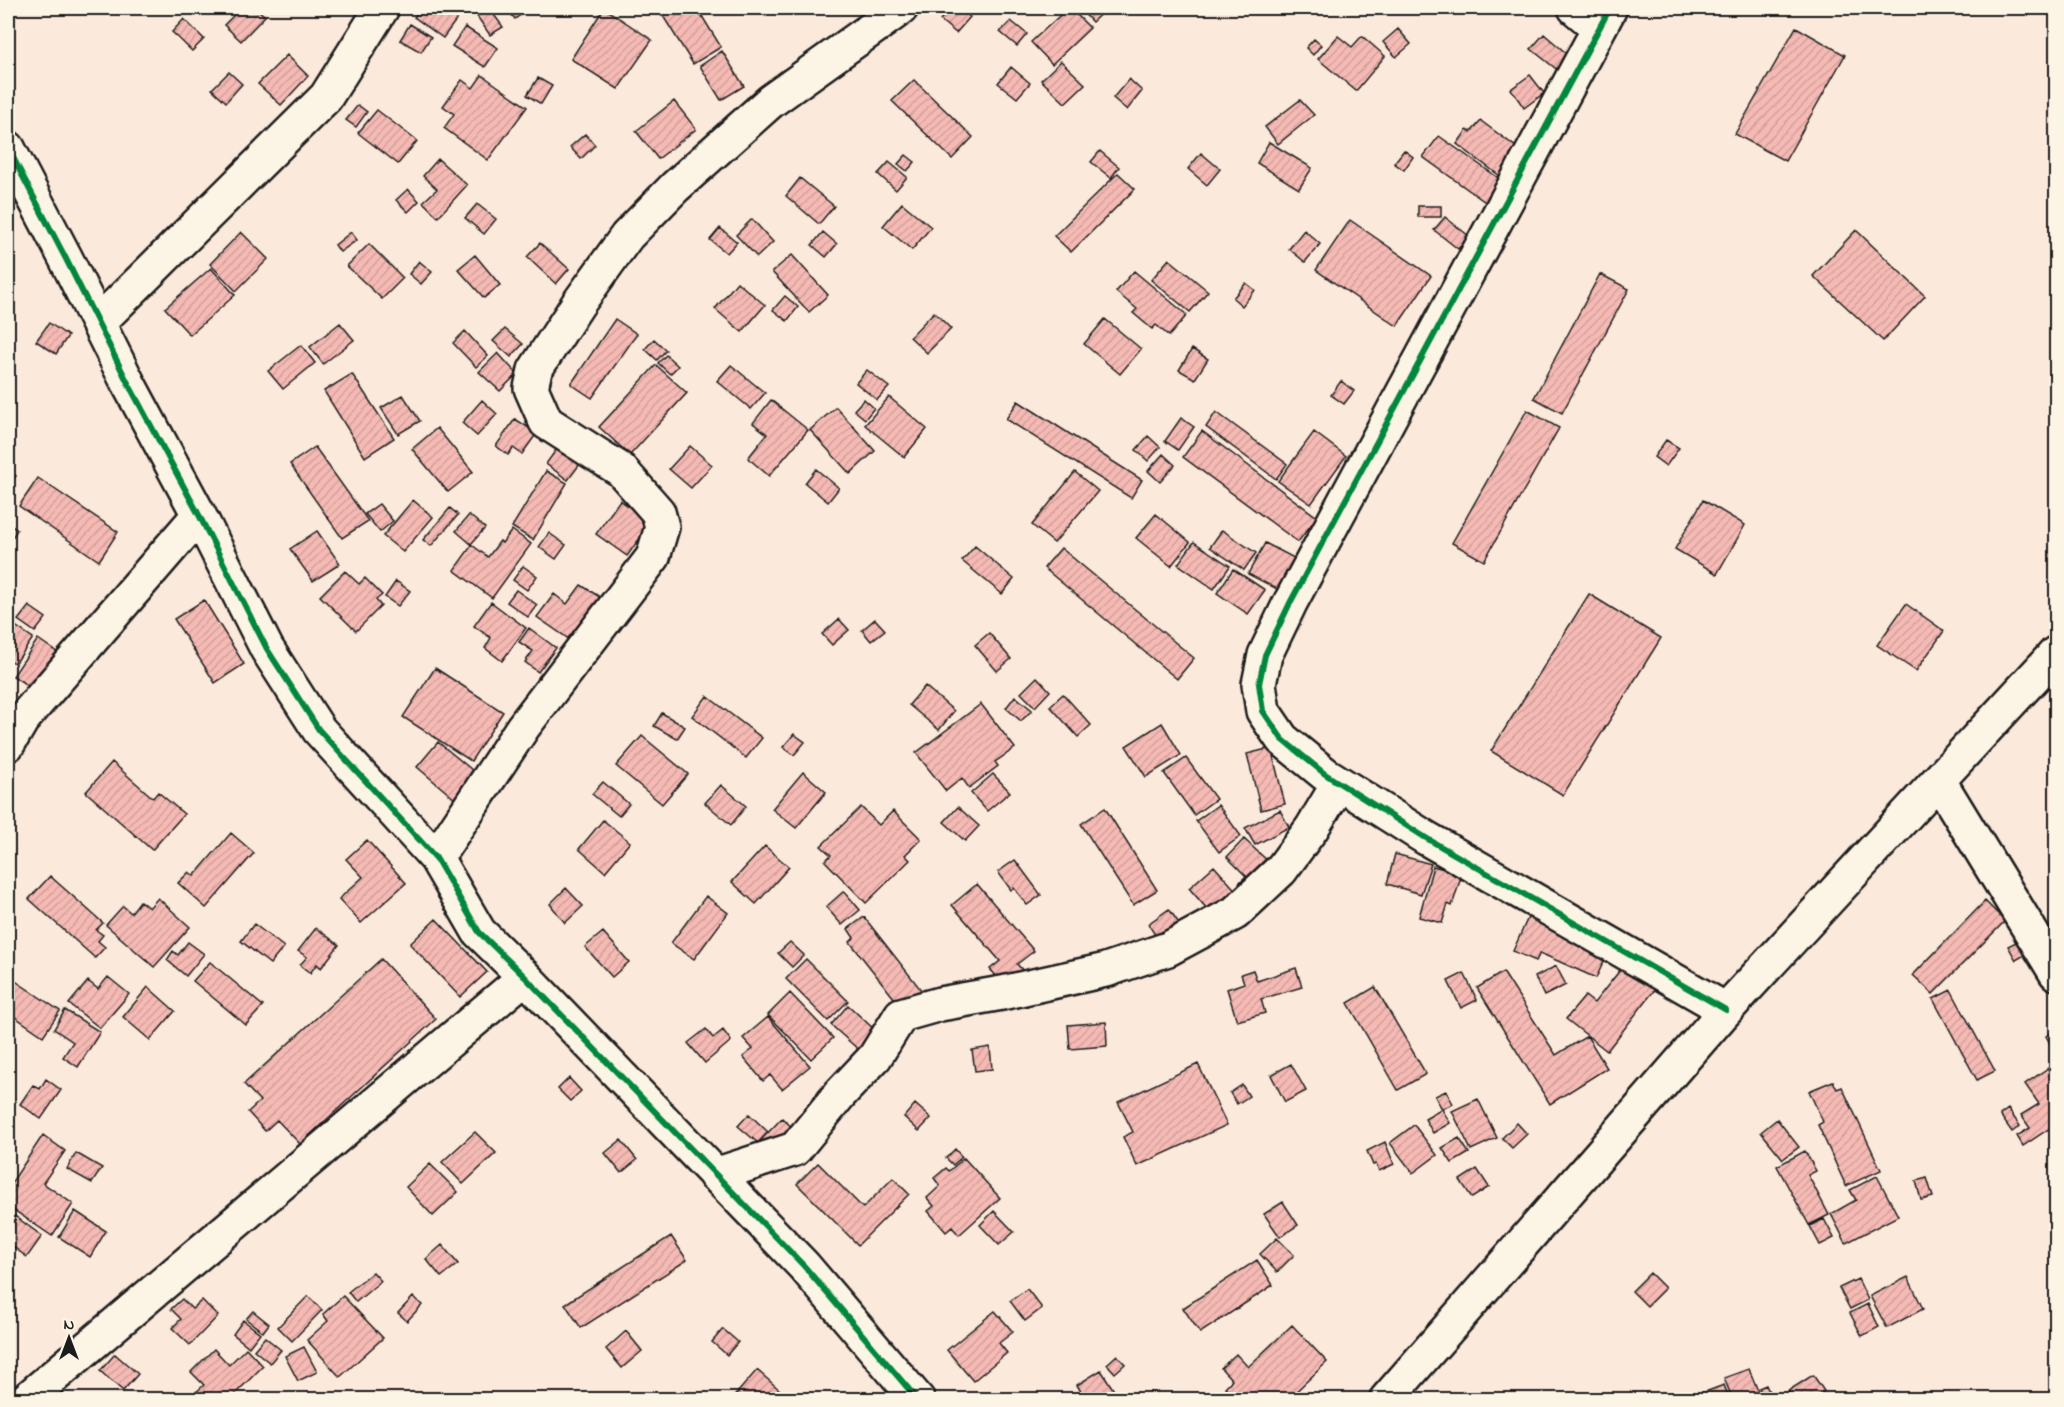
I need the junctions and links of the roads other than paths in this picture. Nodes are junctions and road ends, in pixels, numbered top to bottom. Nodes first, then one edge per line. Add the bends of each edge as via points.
1 (382, 8) edge
2 (901, 8) edge
3 (1595, 14) edge
4 (8, 148) edge
5 (98, 323) junction
6 (199, 515) junction
7 (2056, 653) edge
8 (8, 744) edge
9 (1939, 781) junction
10 (1339, 783) junction
11 (436, 858) junction
12 (2056, 973) edge
13 (525, 977) junction
14 (1726, 1010) junction
15 (715, 1175) junction
16 (8, 1386) edge
17 (28, 1399) edge
18 (918, 1400) edge
19 (1386, 1400) edge

1 - 5 street via 326,97
2 - 11 street via 771,101 675,187 627,236 535,370 531,388 546,422 621,470 658,512 662,527 653,557 523,726
3 - 10 street via 1265,655 1259,684 1263,711 1282,739
4 - 5 street
5 - 6 street
6 - 8 street via 22,720
6 - 11 street via 267,649 319,730
7 - 9 street
9 - 12 street
9 - 14 street
10 - 14 street via 1426,838
10 - 15 street via 1281,870 1235,914 1168,949 1106,970 901,1015 875,1057 795,1149
11 - 13 street via 479,932
13 - 15 street
13 - 17 street
14 - 19 street
15 - 18 street via 804,1266
16 - 17 street

